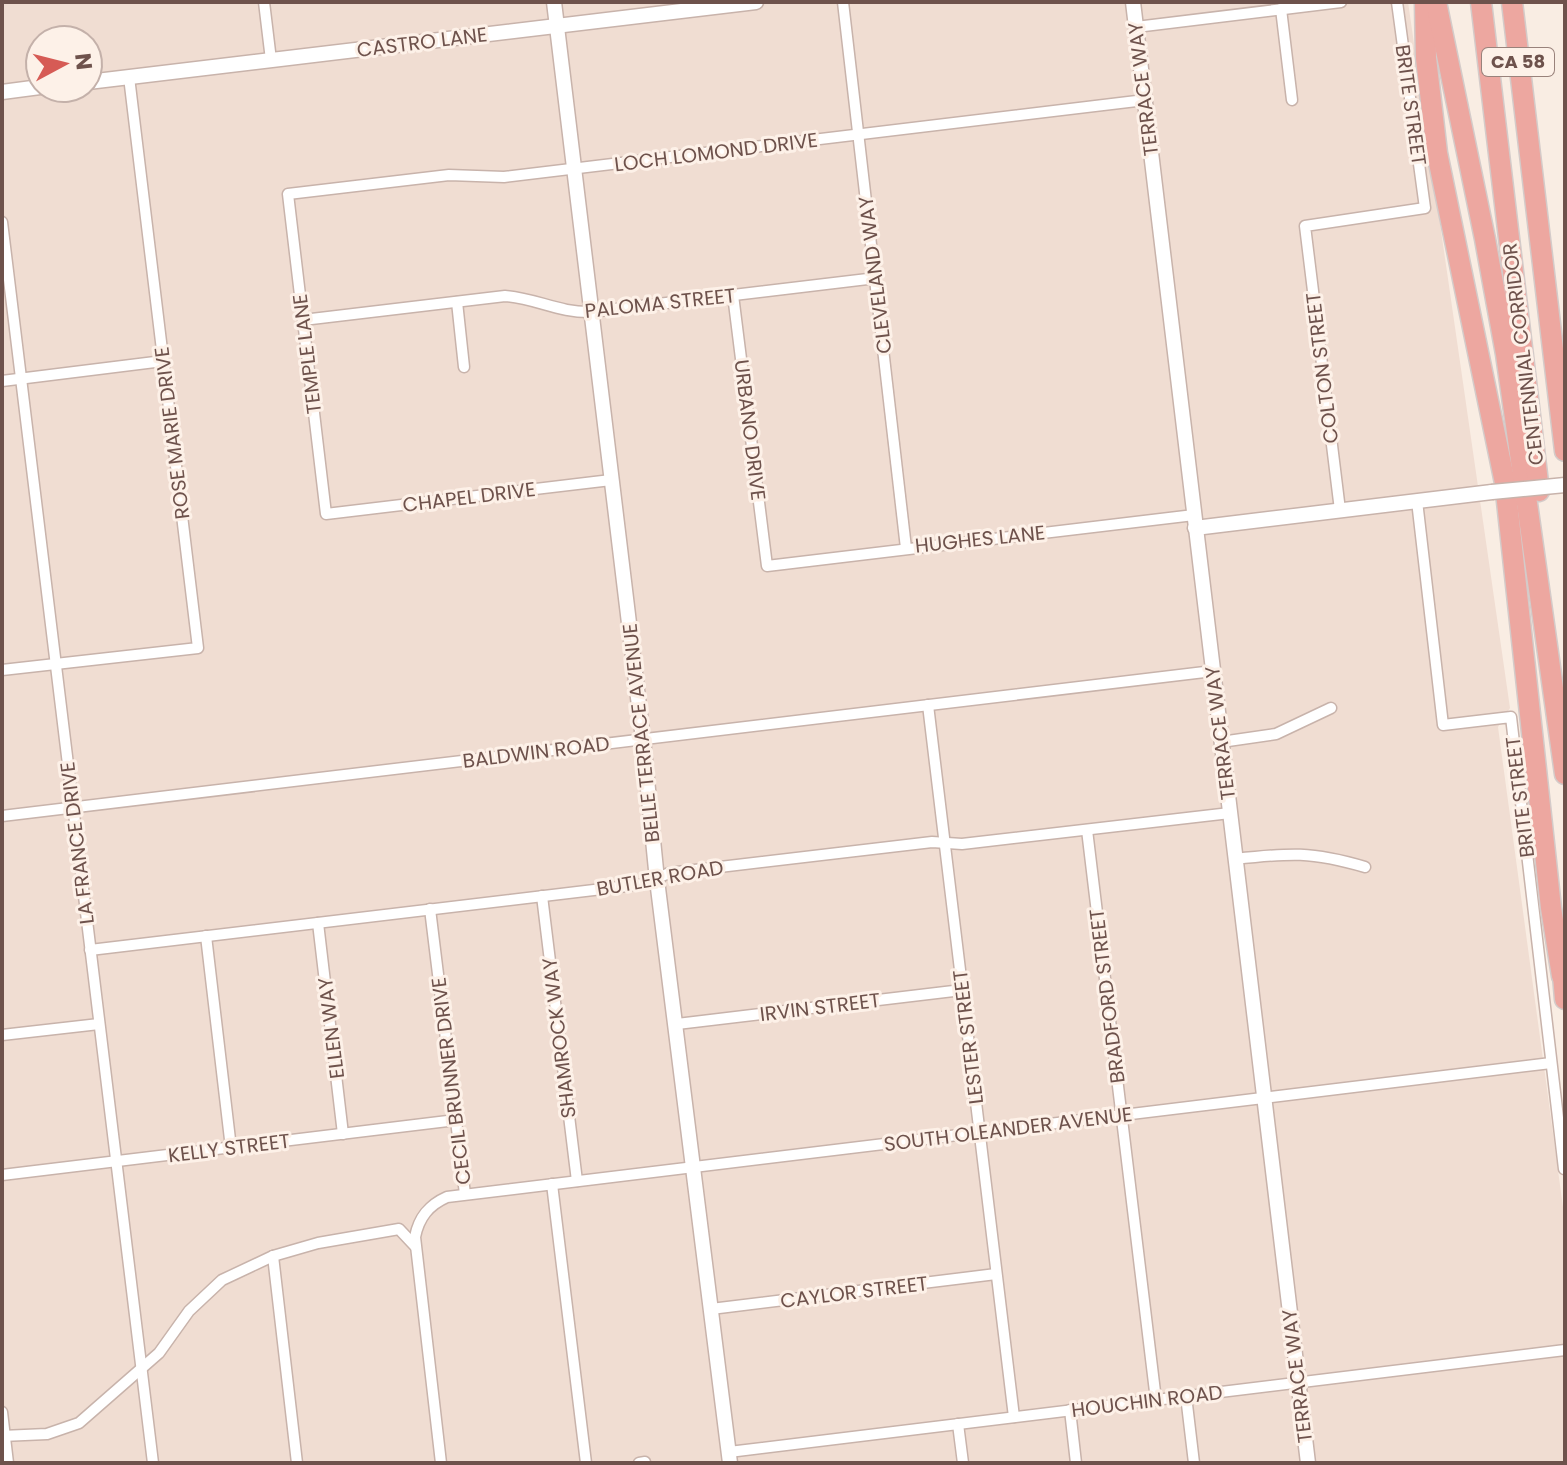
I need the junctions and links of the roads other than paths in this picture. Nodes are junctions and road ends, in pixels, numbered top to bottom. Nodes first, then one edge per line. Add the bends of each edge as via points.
1 (264, 2) edge
2 (554, 2) edge
3 (756, 2) edge
4 (843, 2) edge
5 (1133, 2) edge
6 (1341, 2) edge
7 (1397, 2) edge
8 (1425, 2) edge
9 (1436, 2) edge
10 (1481, 2) edge
11 (1512, 2) edge
12 (1524, 2) edge
13 (1281, 9) junction
14 (556, 26) junction
15 (1136, 27) junction
16 (271, 60) junction
17 (129, 77) junction
18 (104, 80) edge
19 (24, 89) edge
20 (2, 92) edge
21 (1145, 100) junction
22 (1292, 100) dead end
23 (1525, 123) junction
24 (859, 135) junction
25 (574, 169) junction
26 (288, 194) joint
27 (2, 222) edge
28 (1305, 226) joint
29 (876, 278) junction
30 (733, 295) junction
31 (457, 302) junction
32 (591, 312) junction
33 (303, 320) junction
34 (163, 361) junction
35 (464, 367) dead end
36 (21, 378) junction
37 (2, 381) edge
38 (1565, 451) edge
39 (611, 480) junction
40 (1565, 485) edge
41 (1417, 501) junction
42 (1340, 510) junction
43 (326, 514) joint
44 (1195, 522) junction
45 (906, 548) junction
46 (767, 566) joint
47 (1550, 664) junction
48 (55, 665) junction
49 (2, 670) edge
50 (1213, 671) junction
51 (928, 705) junction
52 (1565, 706) edge
53 (1331, 708) dead end
54 (643, 739) junction
55 (1221, 742) junction
56 (1565, 774) edge
57 (73, 808) junction
58 (1230, 813) junction
59 (2, 816) edge
60 (1087, 830) junction
61 (944, 844) junction
62 (1235, 859) junction
63 (1365, 867) dead end
64 (657, 880) junction
65 (542, 896) junction
66 (430, 909) junction
67 (318, 923) junction
68 (206, 936) junction
69 (90, 950) junction
70 (1562, 976) junction
71 (962, 990) junction
72 (1565, 999) edge
73 (99, 1024) junction
74 (677, 1024) junction
75 (2, 1035) edge
76 (1551, 1063) junction
77 (1264, 1098) junction
78 (1122, 1115) junction
79 (456, 1120) junction
80 (979, 1132) junction
81 (343, 1134) junction
82 (231, 1148) junction
83 (116, 1162) junction
84 (694, 1167) junction
85 (1564, 1169) edge
86 (2, 1175) edge
87 (577, 1181) junction
88 (552, 1184) junction
89 (465, 1194) junction
90 (415, 1246) junction
91 (273, 1256) junction
92 (996, 1274) junction
93 (711, 1309) junction
94 (1565, 1350) edge
95 (141, 1368) junction
96 (1298, 1383) junction
97 (1186, 1396) junction
98 (1156, 1400) junction
99 (1070, 1410) junction
100 (2, 1412) edge
101 (1014, 1417) junction
102 (958, 1424) junction
103 (4, 1436) edge
104 (730, 1457) edge
105 (645, 1462) edge
106 (8, 1463) edge
107 (153, 1463) edge
108 (297, 1463) edge
109 (441, 1463) edge
110 (586, 1463) edge
111 (639, 1463) edge
112 (963, 1463) edge
113 (1076, 1463) edge
114 (1194, 1463) edge
115 (1308, 1463) edge

1 - 16 street
2 - 14 street, BELLE TERRACE AVENUE
3 - 14 street, CASTRO LANE
4 - 24 street, CLEVELAND WAY
5 - 15 street, TERRACE WAY
6 - 13 street
7 - 28 street, BRITE STREET via 1425,208
8 - 70 highway via 1437,153 1505,483
9 - 47 highway via 1506,354
10 - 52 highway, CENTENNIAL CORRIDOR / CA 58
11 - 23 highway, CA 58
12 - 23 highway
13 - 15 street
13 - 22 street
14 - 16 street, CASTRO LANE
14 - 25 street, BELLE TERRACE AVENUE
15 - 21 street, TERRACE WAY
16 - 17 street, CASTRO LANE
17 - 18 street, CASTRO LANE
17 - 34 street, ROSE MARIE DRIVE
19 - 20 street
21 - 24 street, LOCH LOMOND DRIVE
21 - 44 street, TERRACE WAY
23 - 38 highway, CA 58
24 - 25 street, LOCH LOMOND DRIVE
24 - 29 street, CLEVELAND WAY
25 - 26 street, LOCH LOMOND DRIVE via 504,177 449,175
25 - 32 street, BELLE TERRACE AVENUE
26 - 33 street, TEMPLE LANE
27 - 36 street, LA FRANCE DRIVE
28 - 42 street, COLTON STREET
29 - 30 street, PALOMA STREET
29 - 45 street, CLEVELAND WAY
30 - 32 street, PALOMA STREET
30 - 46 street, URBANO DRIVE
31 - 32 street, PALOMA STREET via 519,297
31 - 33 street, PALOMA STREET
31 - 35 street
32 - 39 street, BELLE TERRACE AVENUE
33 - 43 street, TEMPLE LANE
34 - 36 street
34 - 48 street, ROSE MARIE DRIVE via 198,648
36 - 37 street
36 - 48 street, LA FRANCE DRIVE
39 - 43 street, CHAPEL DRIVE
39 - 54 street, BELLE TERRACE AVENUE
40 - 41 street, HUGHES LANE, bridge
41 - 42 street, HUGHES LANE
41 - 76 street, BRITE STREET via 1443,725 1511,717
42 - 44 street, HUGHES LANE
44 - 45 street, HUGHES LANE
44 - 50 street, TERRACE WAY
45 - 46 street, HUGHES LANE
47 - 56 highway
47 - 70 highway via 1550,772
48 - 49 street
48 - 57 street, LA FRANCE DRIVE
50 - 51 street, BALDWIN ROAD
50 - 55 street, TERRACE WAY
51 - 54 street, BALDWIN ROAD
51 - 61 street, LESTER STREET
53 - 55 street via 1276,734
54 - 57 street, BALDWIN ROAD
54 - 64 street, BELLE TERRACE AVENUE
55 - 58 street, TERRACE WAY
57 - 59 street, BALDWIN ROAD
57 - 69 street, LA FRANCE DRIVE
58 - 60 street, BUTLER ROAD
58 - 62 street, TERRACE WAY
60 - 61 street, BUTLER ROAD
60 - 78 street, BRADFORD STREET
61 - 64 street, BUTLER ROAD via 669,873
61 - 71 street, LESTER STREET
62 - 63 street via 1312,854
62 - 77 street, TERRACE WAY
64 - 65 street, BUTLER ROAD
64 - 74 street, BELLE TERRACE AVENUE
65 - 66 street, BUTLER ROAD
65 - 87 street, SHAMROCK WAY
66 - 67 street, BUTLER ROAD
66 - 79 street, CECIL BRUNNER DRIVE
67 - 68 street, BUTLER ROAD
67 - 81 street, ELLEN WAY
68 - 69 street, BUTLER ROAD
68 - 82 street
69 - 73 street, LA FRANCE DRIVE
70 - 72 highway
71 - 74 street, IRVIN STREET
71 - 80 street, LESTER STREET
73 - 75 street
73 - 83 street, LA FRANCE DRIVE
74 - 84 street, BELLE TERRACE AVENUE
76 - 77 street, SOUTH OLEANDER AVENUE
76 - 85 street, BRITE STREET
77 - 78 street, SOUTH OLEANDER AVENUE
77 - 96 street, TERRACE WAY
78 - 80 street, SOUTH OLEANDER AVENUE
78 - 98 street, BRADFORD STREET
79 - 81 street, KELLY STREET
79 - 89 street, CECIL BRUNNER DRIVE
80 - 84 street, SOUTH OLEANDER AVENUE
80 - 92 street, LESTER STREET
81 - 82 street, KELLY STREET
82 - 83 street, KELLY STREET
83 - 86 street, KELLY STREET
83 - 95 street, LA FRANCE DRIVE
84 - 87 street, SOUTH OLEANDER AVENUE
84 - 93 street, BELLE TERRACE AVENUE
87 - 88 street, SOUTH OLEANDER AVENUE
88 - 89 street, SOUTH OLEANDER AVENUE
88 - 110 street
89 - 90 street, CECIL BRUNNER DRIVE via 428,1209 417,1227
90 - 91 street via 399,1229
90 - 109 street, CECIL BRUNNER DRIVE
91 - 95 street via 222,1280
91 - 108 street
92 - 93 street, CAYLOR STREET
92 - 101 street, LESTER STREET
93 - 104 street, BELLE TERRACE AVENUE
94 - 96 street, HOUCHIN ROAD
95 - 103 street via 79,1423 47,1434
95 - 107 street, LA FRANCE DRIVE
96 - 97 street, HOUCHIN ROAD
96 - 115 street, TERRACE WAY
97 - 98 street, HOUCHIN ROAD
97 - 114 street
98 - 99 street, HOUCHIN ROAD
99 - 101 street, HOUCHIN ROAD
99 - 113 street
100 - 103 street
101 - 102 street, HOUCHIN ROAD
102 - 104 street, HOUCHIN ROAD
102 - 112 street
103 - 106 street
105 - 111 street

